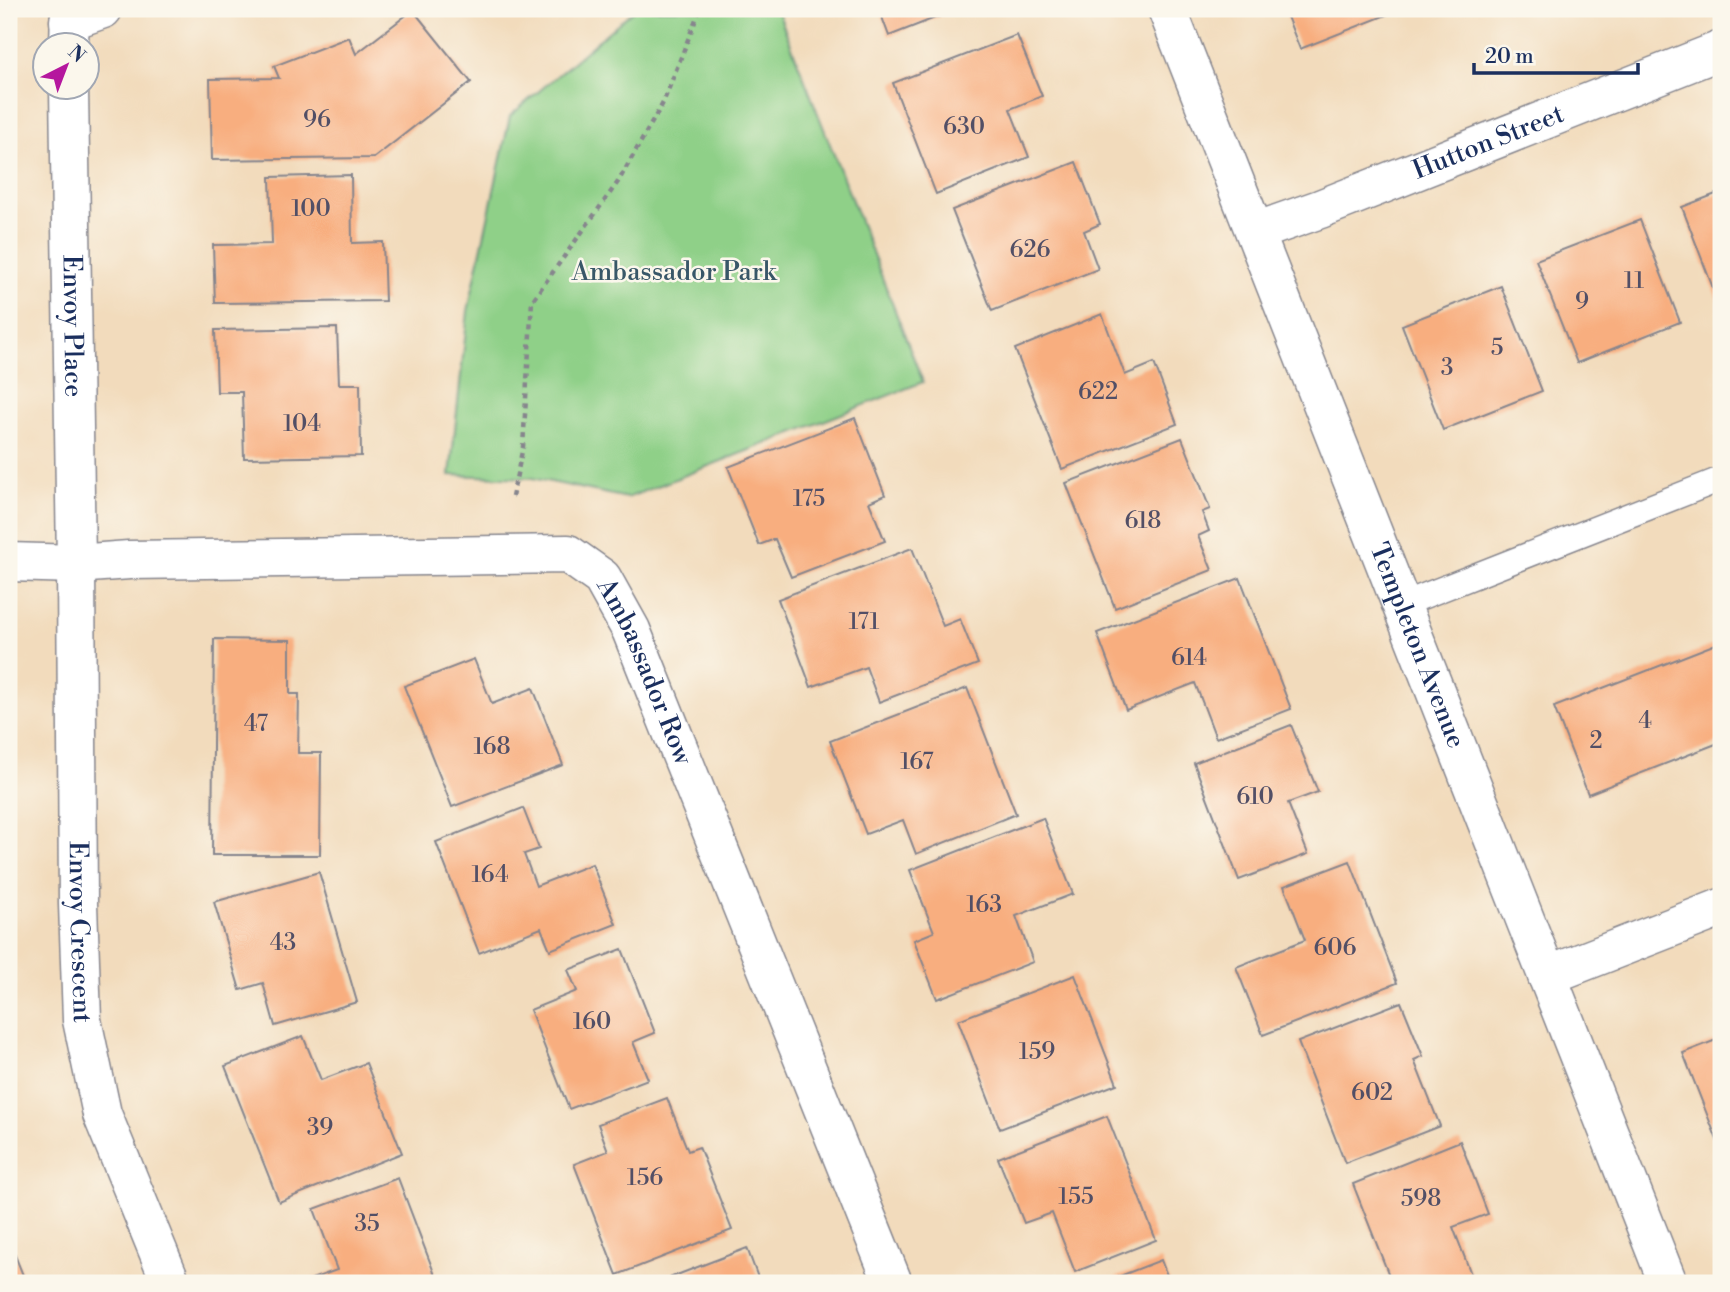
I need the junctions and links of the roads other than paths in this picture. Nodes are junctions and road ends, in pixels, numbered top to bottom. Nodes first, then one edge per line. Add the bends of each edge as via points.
1 (1167, 9) edge
2 (1721, 50) edge
3 (69, 102) edge
4 (1255, 232) junction
5 (1721, 479) edge
6 (9, 562) edge
7 (76, 564) junction
8 (1401, 605) junction
9 (1721, 908) edge
10 (1547, 976) junction
11 (172, 1283) edge
12 (893, 1283) edge
13 (1668, 1283) edge

1 - 4 street, Templeton Avenue
2 - 4 street, Hutton Street
3 - 7 street, Envoy Place
4 - 8 street, Templeton Avenue
5 - 8 lane
6 - 7 street, Ambassador Row
7 - 11 street, Envoy Crescent via 82,1020 102,1114
7 - 12 street, Ambassador Row via 143,559 568,554 602,578 631,631
8 - 10 street, Templeton Avenue
9 - 10 street
10 - 13 street, Templeton Avenue

